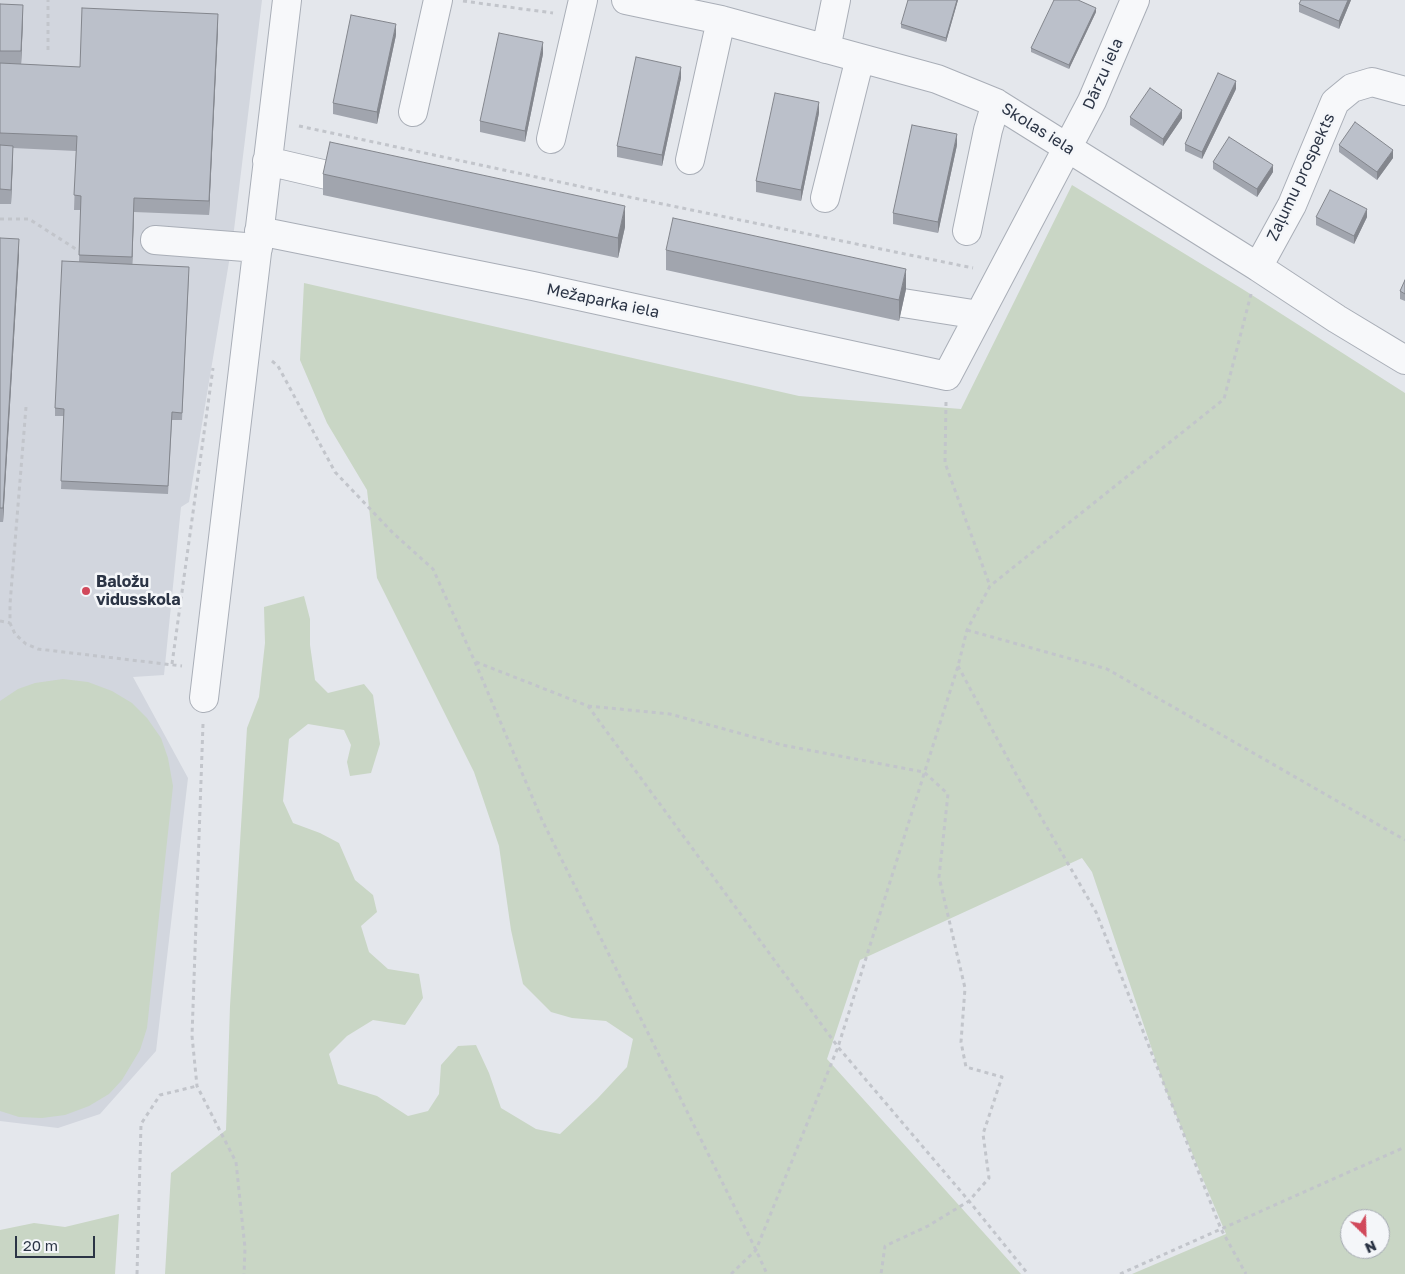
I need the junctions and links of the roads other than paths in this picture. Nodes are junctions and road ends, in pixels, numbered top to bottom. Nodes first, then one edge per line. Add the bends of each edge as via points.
1 (287, 0) edge
2 (438, 0) edge
3 (582, 0) edge
4 (626, 0) edge
5 (836, 0) edge
6 (1135, 0) edge
7 (721, 20) junction
8 (826, 49) junction
9 (860, 58) junction
10 (1405, 91) edge
11 (996, 103) junction
12 (413, 112) dead end
13 (551, 139) dead end
14 (1068, 148) junction
15 (690, 160) dead end
16 (268, 161) junction
17 (327, 175) edge
18 (825, 198) dead end
19 (967, 231) dead end
20 (258, 239) junction
21 (155, 240) dead end
22 (1258, 267) junction
23 (904, 303) edge
24 (979, 315) junction
25 (1405, 360) edge
26 (946, 376) joint
27 (204, 698) road end

1 - 16 street
2 - 12 street
3 - 13 street
4 - 7 street, Skolas iela
5 - 8 street
6 - 14 street, Dārzu iela
7 - 8 street, Skolas iela
7 - 15 street
8 - 9 street, Skolas iela
9 - 11 street, Skolas iela via 937,80
9 - 18 street
10 - 22 street, Zaļumu prospekts via 1372,82 1352,88 1335,102 1292,205
11 - 14 street, Skolas iela
11 - 19 street
14 - 22 street, Skolas iela
14 - 24 street, Dārzu iela
16 - 17 street
16 - 20 street
20 - 21 street, Mežaparka iela
20 - 26 street, Mežaparka iela via 533,286
20 - 27 street
22 - 25 street, Skolas iela
23 - 24 street
24 - 26 street, Dārzu iela

